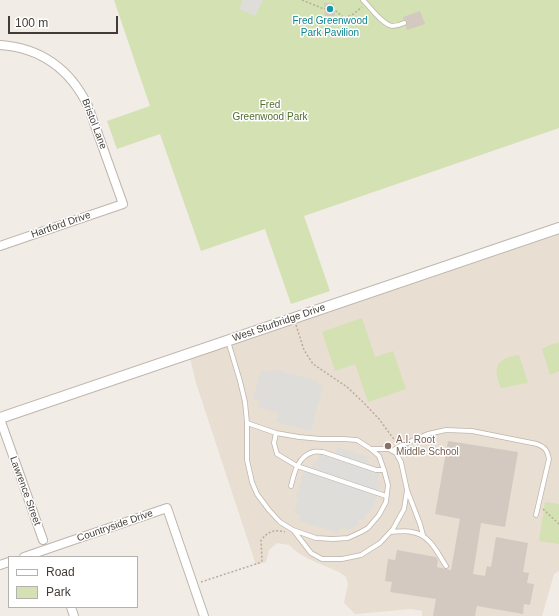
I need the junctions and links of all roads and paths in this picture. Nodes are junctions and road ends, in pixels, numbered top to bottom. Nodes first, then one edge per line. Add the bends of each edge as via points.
1 (302, 0) edge
2 (364, 2) edge
3 (404, 23) dead end
4 (0, 44) edge
5 (123, 204) joint
6 (559, 228) edge
7 (0, 246) edge
8 (294, 318) junction
9 (228, 340) junction
10 (0, 418) edge
11 (247, 423) junction
12 (276, 433) junction
13 (400, 446) junction
14 (371, 449) junction
15 (392, 451) junction
16 (296, 466) junction
17 (384, 470) junction
18 (291, 486) dead end
19 (407, 490) junction
20 (386, 496) junction
21 (538, 505) junction
22 (536, 515) dead end
23 (559, 524) edge
24 (294, 531) junction
25 (390, 532) junction
26 (423, 535) junction
27 (46, 549) edge
28 (27, 556) edge
29 (446, 566) dead end
30 (193, 585) junction
31 (204, 616) edge

1 - 2 path via 324,9 335,10 344,18 355,13
2 - 3 lane via 387,24 393,26
4 - 5 street, Bristol Lane via 22,48 42,56 54,63 74,82 88,106
5 - 7 street, Hartford Drive
6 - 8 street, West Sturbridge Drive
8 - 9 street, West Sturbridge Drive
8 - 13 path via 304,350 313,364 347,387 363,402
9 - 10 street, West Sturbridge Drive
9 - 11 lane via 245,402
10 - 27 street, Lawrence Street
11 - 12 lane
11 - 24 lane via 247,460 257,494 280,522
12 - 14 lane via 321,439 357,440
12 - 16 lane via 274,443 277,454
13 - 15 lane
13 - 21 lane via 428,434 446,430 472,431 537,444 547,451 549,459
14 - 15 lane
14 - 17 lane via 379,456
15 - 19 lane via 401,462
16 - 17 lane via 306,455 314,451 376,470
16 - 18 lane
16 - 20 lane
17 - 20 lane via 388,485
19 - 25 lane via 404,509
19 - 26 lane
20 - 24 lane via 386,502 379,515 368,528 348,538 316,538
21 - 22 lane
21 - 23 path
24 - 25 lane via 311,553 322,559 342,559 361,554 380,543
24 - 30 path via 279,530 266,534 262,540 262,560 259,563
25 - 26 lane via 411,531
26 - 29 lane via 433,545
27 - 28 street, Countryside Drive
27 - 30 street, Countryside Drive via 167,508
30 - 31 street, Countryside Drive

